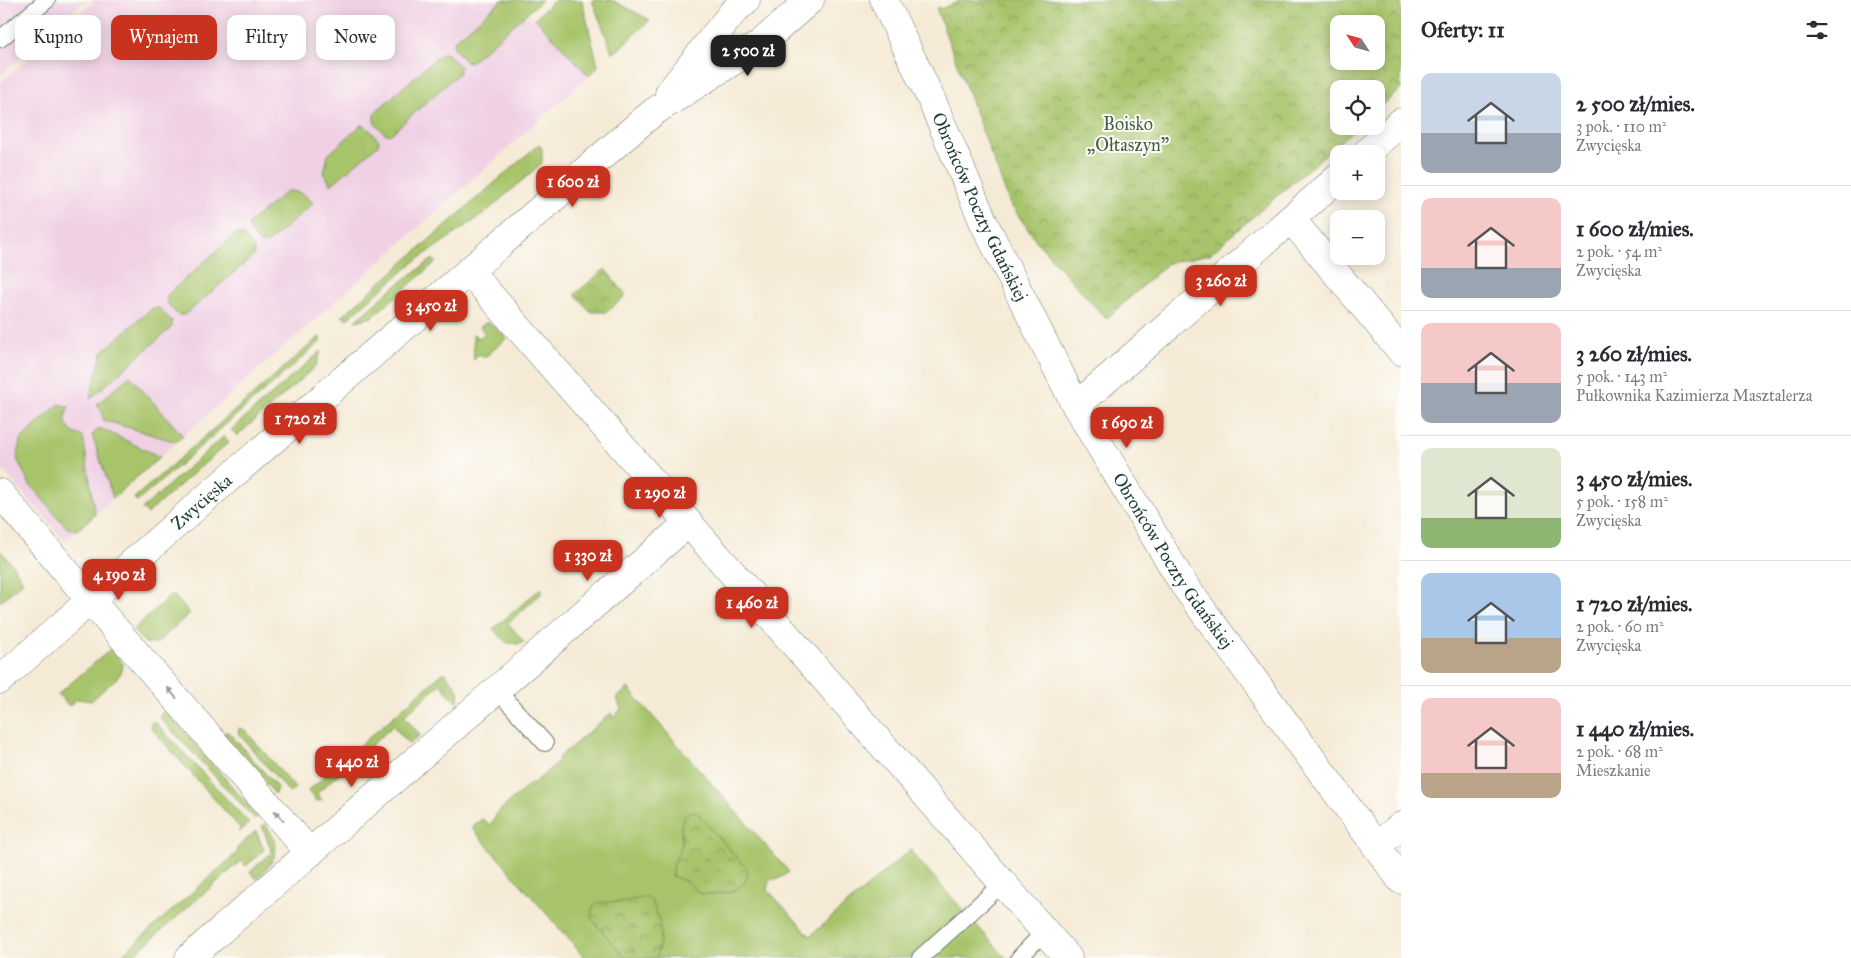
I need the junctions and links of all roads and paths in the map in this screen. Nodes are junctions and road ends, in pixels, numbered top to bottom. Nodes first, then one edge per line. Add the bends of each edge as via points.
1 (47, 0) edge
2 (746, 0) edge
3 (810, 0) edge
4 (884, 0) edge
5 (0, 39) edge
6 (655, 111) junction
7 (1401, 122) edge
8 (1375, 145) edge
9 (1330, 185) edge
10 (1291, 219) junction
11 (469, 271) junction
12 (1401, 351) edge
13 (1076, 406) junction
14 (0, 492) edge
15 (688, 523) junction
16 (91, 601) junction
17 (0, 680) edge
18 (497, 690) junction
19 (545, 743) dead end
20 (1401, 826) edge
21 (1376, 846) junction
22 (310, 853) junction
23 (1401, 880) edge
24 (1002, 884) junction
25 (1044, 932) junction
26 (189, 958) edge
27 (920, 958) edge
28 (1019, 958) edge
29 (1068, 958) edge

1 - 5 lane
2 - 6 street, Zwycięska
3 - 6 street, Zwycięska via 760,44
4 - 13 street, Obrońców Poczty Gdańskiej via 984,223
6 - 11 street, Zwycięska
7 - 8 street
9 - 10 street
10 - 12 street
10 - 13 street
11 - 15 street
11 - 16 street, Zwycięska
13 - 21 street, Obrońców Poczty Gdańskiej via 1184,585
14 - 16 street
15 - 18 street
15 - 24 street
16 - 17 street, Zwycięska
22 -> 16 street
18 - 19 lane
18 - 22 street
20 - 21 street
21 - 23 street, Obrońców Poczty Gdańskiej
22 - 26 street
24 - 25 street
24 - 27 lane
25 - 28 lane
25 - 29 street

